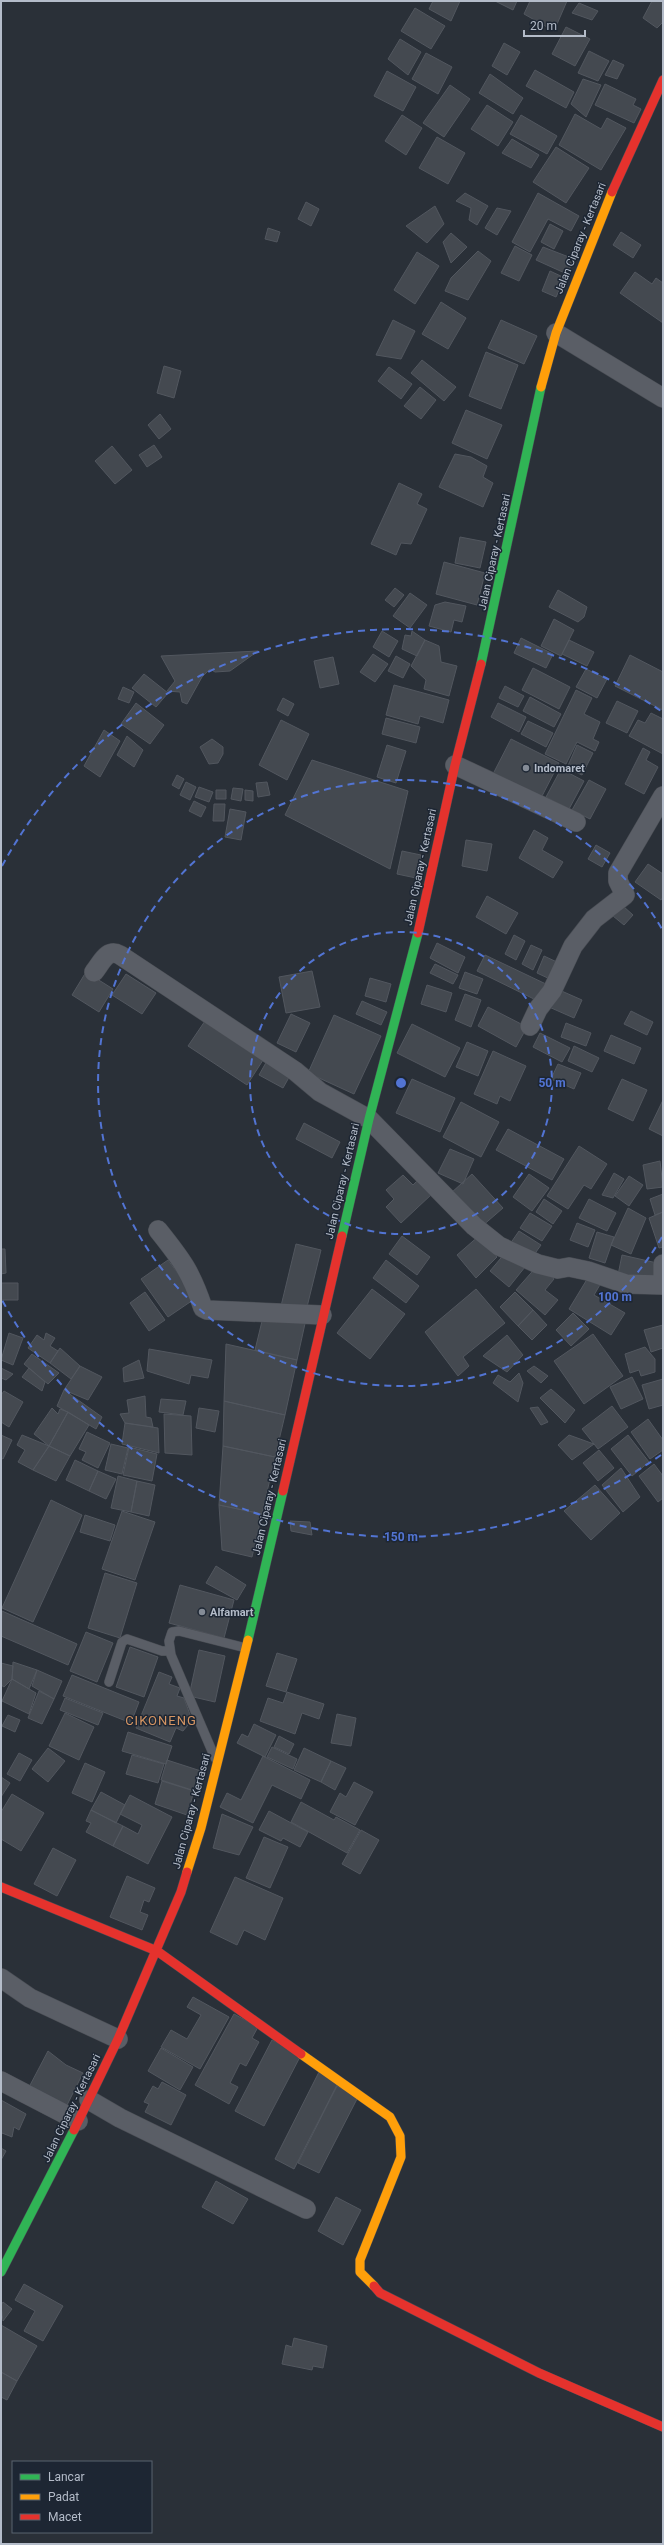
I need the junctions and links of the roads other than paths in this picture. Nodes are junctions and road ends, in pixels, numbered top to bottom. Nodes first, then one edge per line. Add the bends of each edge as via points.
1 (663, 80) edge
2 (556, 333) junction
3 (663, 398) edge
4 (454, 765) junction
5 (663, 796) edge
6 (576, 822) dead end
7 (94, 972) dead end
8 (530, 1026) dead end
9 (369, 1119) junction
10 (158, 1230) dead end
11 (663, 1264) edge
12 (663, 1278) edge
13 (663, 1285) edge
14 (322, 1315) junction
15 (246, 1648) junction
16 (170, 1651) junction
17 (108, 1682) dead end
18 (217, 1762) junction
19 (1, 1887) edge
20 (157, 1951) junction
21 (1, 1978) edge
22 (118, 2039) junction
23 (1, 2081) edge
24 (88, 2100) junction
25 (78, 2121) junction
26 (306, 2209) dead end
27 (1, 2272) edge
28 (663, 2427) edge

1 - 2 main road, Jalan Ciparay - Kertasari via 600,217
2 - 3 street
2 - 4 main road, Jalan Ciparay - Kertasari via 534,413 490,629
4 - 6 street
4 - 9 main road, Jalan Ciparay - Kertasari via 423,915
5 - 8 street via 618,873 618,881 625,895 594,919 574,946
7 - 9 street via 109,953 120,955 295,1071 315,1088 354,1113
9 - 13 street via 474,1226 499,1246 538,1264 558,1269 569,1267 588,1271 626,1284
9 - 14 main road, Jalan Ciparay - Kertasari
10 - 14 street via 183,1260 192,1276 203,1308
11 - 12 street
14 - 15 main road, Jalan Ciparay - Kertasari
15 - 16 lane via 179,1631 172,1632 169,1641
15 - 18 main road, Jalan Ciparay - Kertasari
16 - 17 lane via 162,1651 127,1639 122,1642
16 - 18 lane
18 - 20 main road, Jalan Ciparay - Kertasari via 201,1828 181,1892
19 - 20 main road
20 - 22 main road, Jalan Ciparay - Kertasari
20 - 28 main road via 351,2087 390,2117 398,2128 402,2143 401,2157 360,2260 360,2272 367,2282 380,2293 539,2373
21 - 22 street via 30,1998
22 - 24 main road, Jalan Ciparay - Kertasari
23 - 25 street
24 - 25 main road, Jalan Ciparay - Kertasari
24 - 26 street
25 - 27 main road, Jalan Ciparay - Kertasari

